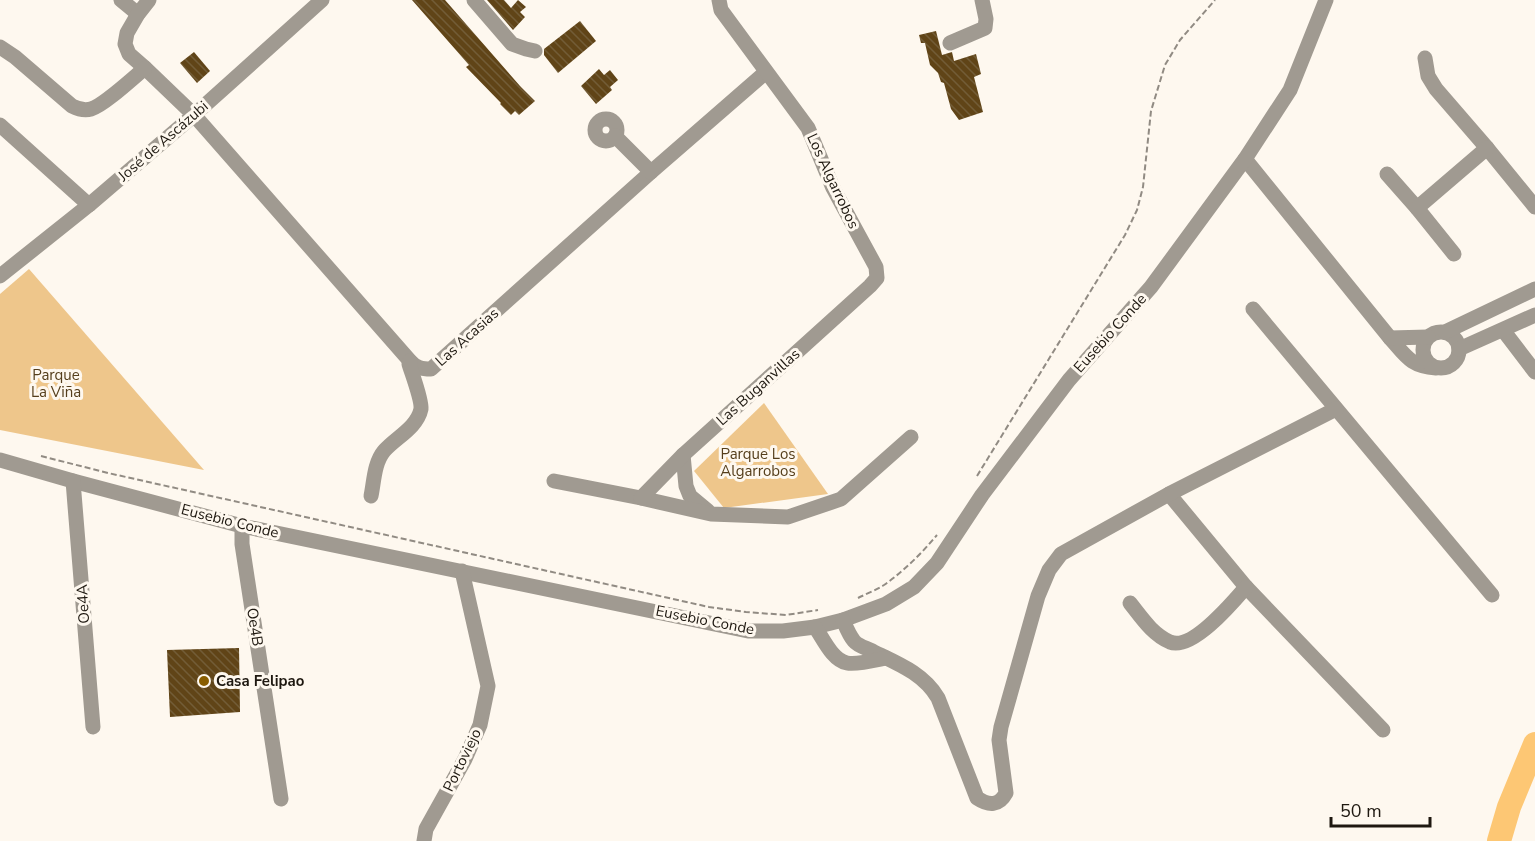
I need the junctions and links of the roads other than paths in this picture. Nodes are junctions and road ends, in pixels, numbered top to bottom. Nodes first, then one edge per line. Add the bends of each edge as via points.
1 (122, 0) edge
2 (148, 0) edge
3 (322, 0) edge
4 (474, 0) edge
5 (719, 0) edge
6 (982, 0) edge
7 (1326, 0) edge
8 (138, 14) junction
9 (950, 43) dead end
10 (0, 47) edge
11 (535, 51) dead end
12 (1425, 57) dead end
13 (146, 68) junction
14 (766, 72) junction
15 (194, 115) junction
16 (0, 125) edge
17 (615, 136) dead end
18 (1487, 148) junction
19 (1245, 159) junction
20 (651, 172) junction
21 (1387, 174) dead end
22 (88, 205) junction
23 (1535, 207) edge
24 (1417, 208) junction
25 (1454, 254) dead end
26 (0, 276) edge
27 (877, 278) joint
28 (1535, 289) edge
29 (1253, 309) dead end
30 (1535, 315) edge
31 (1503, 330) junction
32 (1445, 332) junction
33 (1428, 337) junction
34 (1390, 338) junction
35 (1459, 349) junction
36 (410, 361) junction
37 (1436, 368) junction
38 (1535, 372) edge
39 (1336, 408) junction
40 (911, 437) dead end
41 (683, 455) junction
42 (0, 460) edge
43 (74, 481) junction
44 (554, 481) dead end
45 (1169, 494) junction
46 (371, 496) dead end
47 (641, 498) junction
48 (711, 514) junction
49 (242, 526) junction
50 (462, 571) junction
51 (1246, 587) junction
52 (1492, 595) dead end
53 (1130, 603) dead end
54 (843, 620) junction
55 (815, 627) junction
56 (886, 658) junction
57 (93, 727) dead end
58 (1383, 730) dead end
59 (282, 799) dead end
60 (424, 841) edge

1 - 8 street
2 - 8 street
3 - 15 street, José de Ascázubi
4 - 11 street via 512,44
5 - 14 street, Los Algarrobos via 721,10
6 - 9 street via 984,28
7 - 19 street, Eusebio Conde via 1290,90
8 - 13 street, Las Acasias via 125,44 129,54
10 - 13 street via 80,109 98,106
12 - 18 street via 1428,76 1436,89
13 - 15 street, Las Acasias
14 - 20 street, Las Acasias
14 - 27 street, Los Algarrobos via 808,128 833,188 876,267
15 - 22 street, José de Ascázubi
15 - 36 street, Las Acasias
16 - 22 street
17 - 20 street
18 - 23 street
18 - 24 street
19 - 34 street
19 - 54 street, Eusebio Conde via 1151,287 1069,380 982,495 937,563 905,593
20 - 36 street, Las Acasias via 431,369 422,369
21 - 24 street
22 - 26 street, José de Ascázubi
24 - 25 street
27 - 41 street, Las Buganvillas
28 - 32 street
29 - 39 street
30 - 31 street
31 - 35 street
31 - 38 street
32 - 33 street
32 - 35 street via 1455,337
33 - 34 street
33 - 37 street via 1423,355
34 - 37 street via 1411,361
35 - 37 street via 1452,364
36 - 46 street via 421,408 415,423 382,452
39 - 45 street
39 - 52 street
40 - 48 street via 841,499 788,517
41 - 47 street, Las Buganvillas
41 - 48 street via 690,496
42 - 43 street, Eusebio Conde
43 - 49 street, Eusebio Conde
43 - 57 street, Oe4A
44 - 47 street
45 - 51 street
45 - 56 street via 1061,554 1049,570 1000,727 1006,793 1002,800 992,804 977,798 931,687
47 - 48 street
49 - 50 street, Eusebio Conde
49 - 59 street, Oe4B
50 - 55 street, Eusebio Conde via 748,631
50 - 60 street, Portoviejo via 488,686 480,725
51 - 53 street via 1206,628 1177,643 1150,629
51 - 58 street
54 - 55 street, Eusebio Conde
54 - 56 street via 855,642
55 - 56 street via 840,661 849,664

